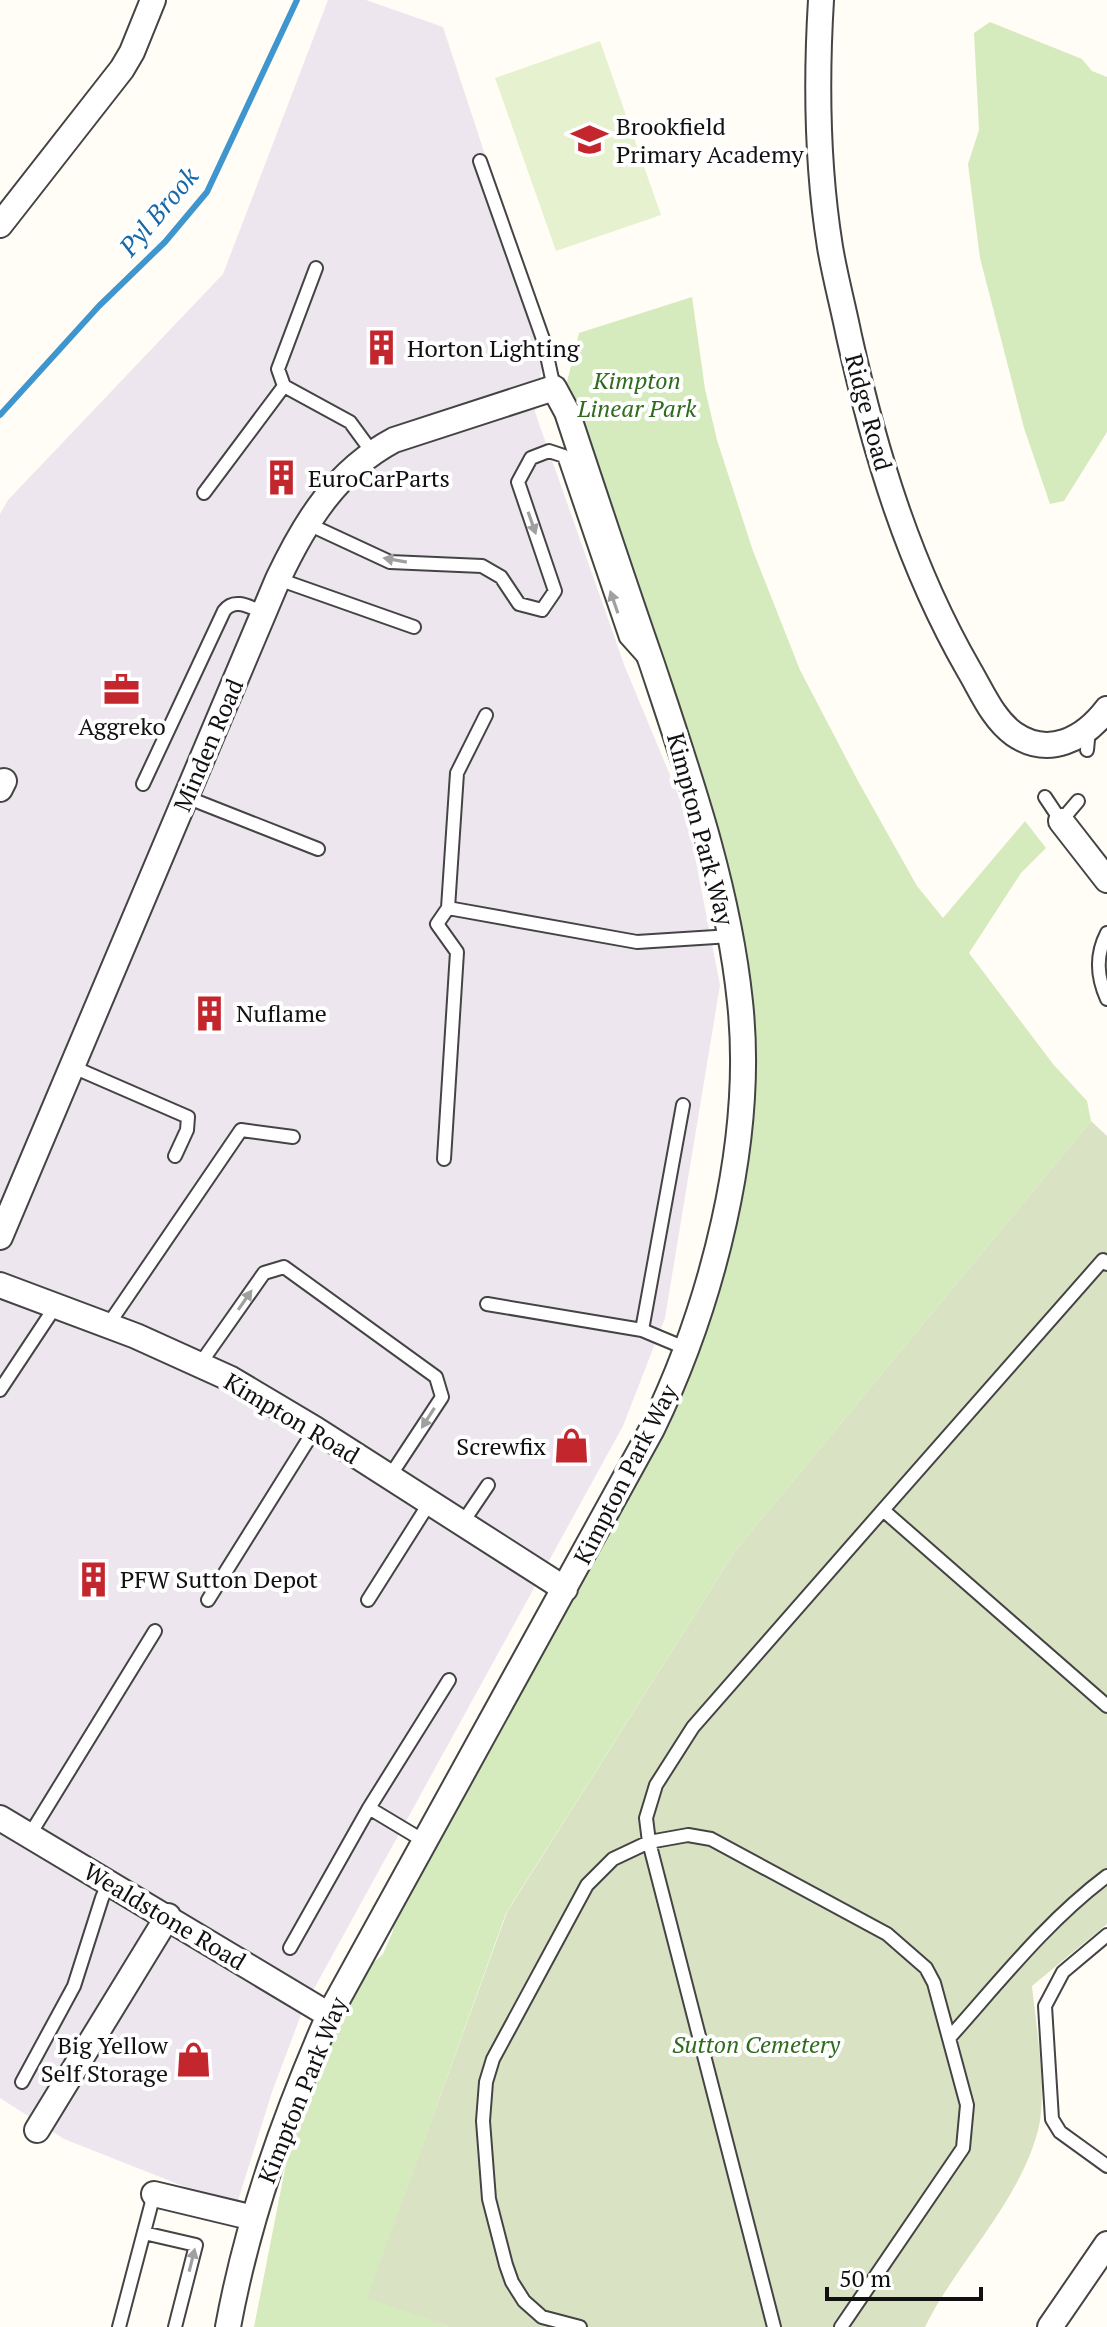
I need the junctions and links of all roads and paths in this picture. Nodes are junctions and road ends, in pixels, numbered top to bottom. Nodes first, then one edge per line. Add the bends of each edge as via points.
1 (153, 0) edge
2 (821, 0) edge
3 (480, 161) dead end
4 (0, 225) edge
5 (316, 268) dead end
6 (284, 386) junction
7 (554, 388) junction
8 (372, 452) junction
9 (204, 493) dead end
10 (306, 523) junction
11 (278, 579) junction
12 (264, 613) junction
13 (414, 627) dead end
14 (653, 668) junction
15 (1107, 709) edge
16 (486, 715) dead end
17 (143, 784) dead end
18 (186, 797) junction
19 (1045, 797) dead end
20 (1078, 801) dead end
21 (1061, 821) junction
22 (318, 849) dead end
23 (1107, 880) edge
24 (448, 908) junction
25 (1107, 933) edge
26 (731, 936) junction
27 (1107, 999) edge
28 (73, 1067) junction
29 (683, 1105) dead end
30 (293, 1137) dead end
31 (175, 1156) dead end
32 (444, 1159) dead end
33 (0, 1237) edge
34 (1107, 1264) edge
35 (0, 1285) edge
36 (487, 1304) dead end
37 (55, 1307) junction
38 (108, 1325) junction
39 (642, 1330) junction
40 (685, 1348) junction
41 (200, 1364) junction
42 (0, 1390) edge
43 (315, 1429) junction
44 (390, 1476) junction
45 (488, 1485) dead end
46 (430, 1502) junction
47 (883, 1510) junction
48 (463, 1522) junction
49 (565, 1589) junction
50 (208, 1600) dead end
51 (368, 1600) dead end
52 (155, 1631) dead end
53 (449, 1680) dead end
54 (1107, 1706) edge
55 (369, 1808) junction
56 (0, 1818) edge
57 (29, 1836) junction
58 (424, 1841) junction
59 (649, 1842) junction
60 (1107, 1876) edge
61 (109, 1882) junction
62 (168, 1916) junction
63 (1107, 1935) edge
64 (290, 1948) dead end
65 (329, 2015) junction
66 (950, 2037) junction
67 (22, 2082) dead end
68 (37, 2130) dead end
69 (1107, 2166) edge
70 (154, 2194) joint
71 (254, 2218) junction
72 (144, 2233) junction
73 (1107, 2244) edge
74 (119, 2327) edge
75 (175, 2327) edge
76 (228, 2327) edge
77 (580, 2327) edge
78 (774, 2327) edge
79 (841, 2327) edge
80 (1050, 2327) edge

1 - 4 street via 122,69
2 - 15 street, Ridge Road via 819,137 830,249 868,416 900,521 959,652 1016,743 1054,746 1083,740
3 - 7 lane via 544,342
5 - 6 lane via 278,369
6 - 8 lane via 350,422
6 - 9 lane
7 - 8 street, Minden Road via 394,440
7 - 14 street, Kimpton Park Way via 567,412
8 - 10 street, Minden Road via 331,490
10 - 11 street, Minden Road
14 -> 10 lane via 626,638 564,456 549,451 531,458 518,482 555,591 542,610 519,604 501,577 482,566 390,562
11 - 12 street, Minden Road
11 - 13 lane
12 - 17 lane via 235,602 224,611
12 - 18 street, Minden Road
14 - 26 street, Kimpton Park Way via 702,816
16 - 24 lane via 457,773
18 - 22 lane
18 - 28 street, Minden Road
19 - 21 lane
20 - 21 lane
21 - 23 street
24 - 26 lane via 637,942
24 - 32 lane via 437,924 457,952
25 - 27 lane via 1098,963
26 - 40 street, Kimpton Park Way via 742,1059 738,1130 726,1216
28 - 31 lane via 188,1117
28 - 33 street, Minden Road
29 - 39 lane
30 - 38 lane via 241,1130
34 - 47 lane via 1103,1260
35 - 37 street, Kimpton Road
36 - 39 lane
37 - 38 street, Kimpton Road
37 - 42 lane
38 - 41 street, Kimpton Road
39 - 40 lane
40 - 49 street, Kimpton Park Way via 652,1429
41 - 43 street, Kimpton Road
41 -> 44 lane via 264,1273 284,1267 436,1377 442,1397
43 - 44 street, Kimpton Road
43 - 50 lane
44 - 46 street, Kimpton Road
45 - 48 lane
46 - 48 street, Kimpton Road
46 - 51 lane
47 - 54 lane
47 - 59 lane via 693,1727 656,1785 646,1818
48 - 49 street, Kimpton Road
49 - 58 street, Kimpton Park Way
52 - 57 lane
53 - 55 lane
55 - 58 lane
55 - 64 lane
56 - 57 street, Wealdstone Road
57 - 61 street, Wealdstone Road
58 - 65 street, Kimpton Park Way
59 - 66 lane via 688,1835 711,1839 887,1934 926,1968
59 - 77 lane via 613,1859 587,1885 493,2059 486,2082 489,2199 512,2282 542,2317
59 - 78 lane
60 - 66 lane via 1030,1946
61 - 62 street, Wealdstone Road
61 - 67 lane via 74,1986
62 - 65 street, Wealdstone Road
62 - 68 street
63 - 69 lane via 1063,1972 1045,2006 1052,2119 1060,2132
65 - 71 street, Kimpton Park Way via 296,2091
66 - 79 lane via 967,2105 963,2148
70 - 71 street
70 - 72 lane
71 - 76 street, Kimpton Park Way
72 - 74 lane
75 -> 72 lane via 196,2245
73 - 80 street

